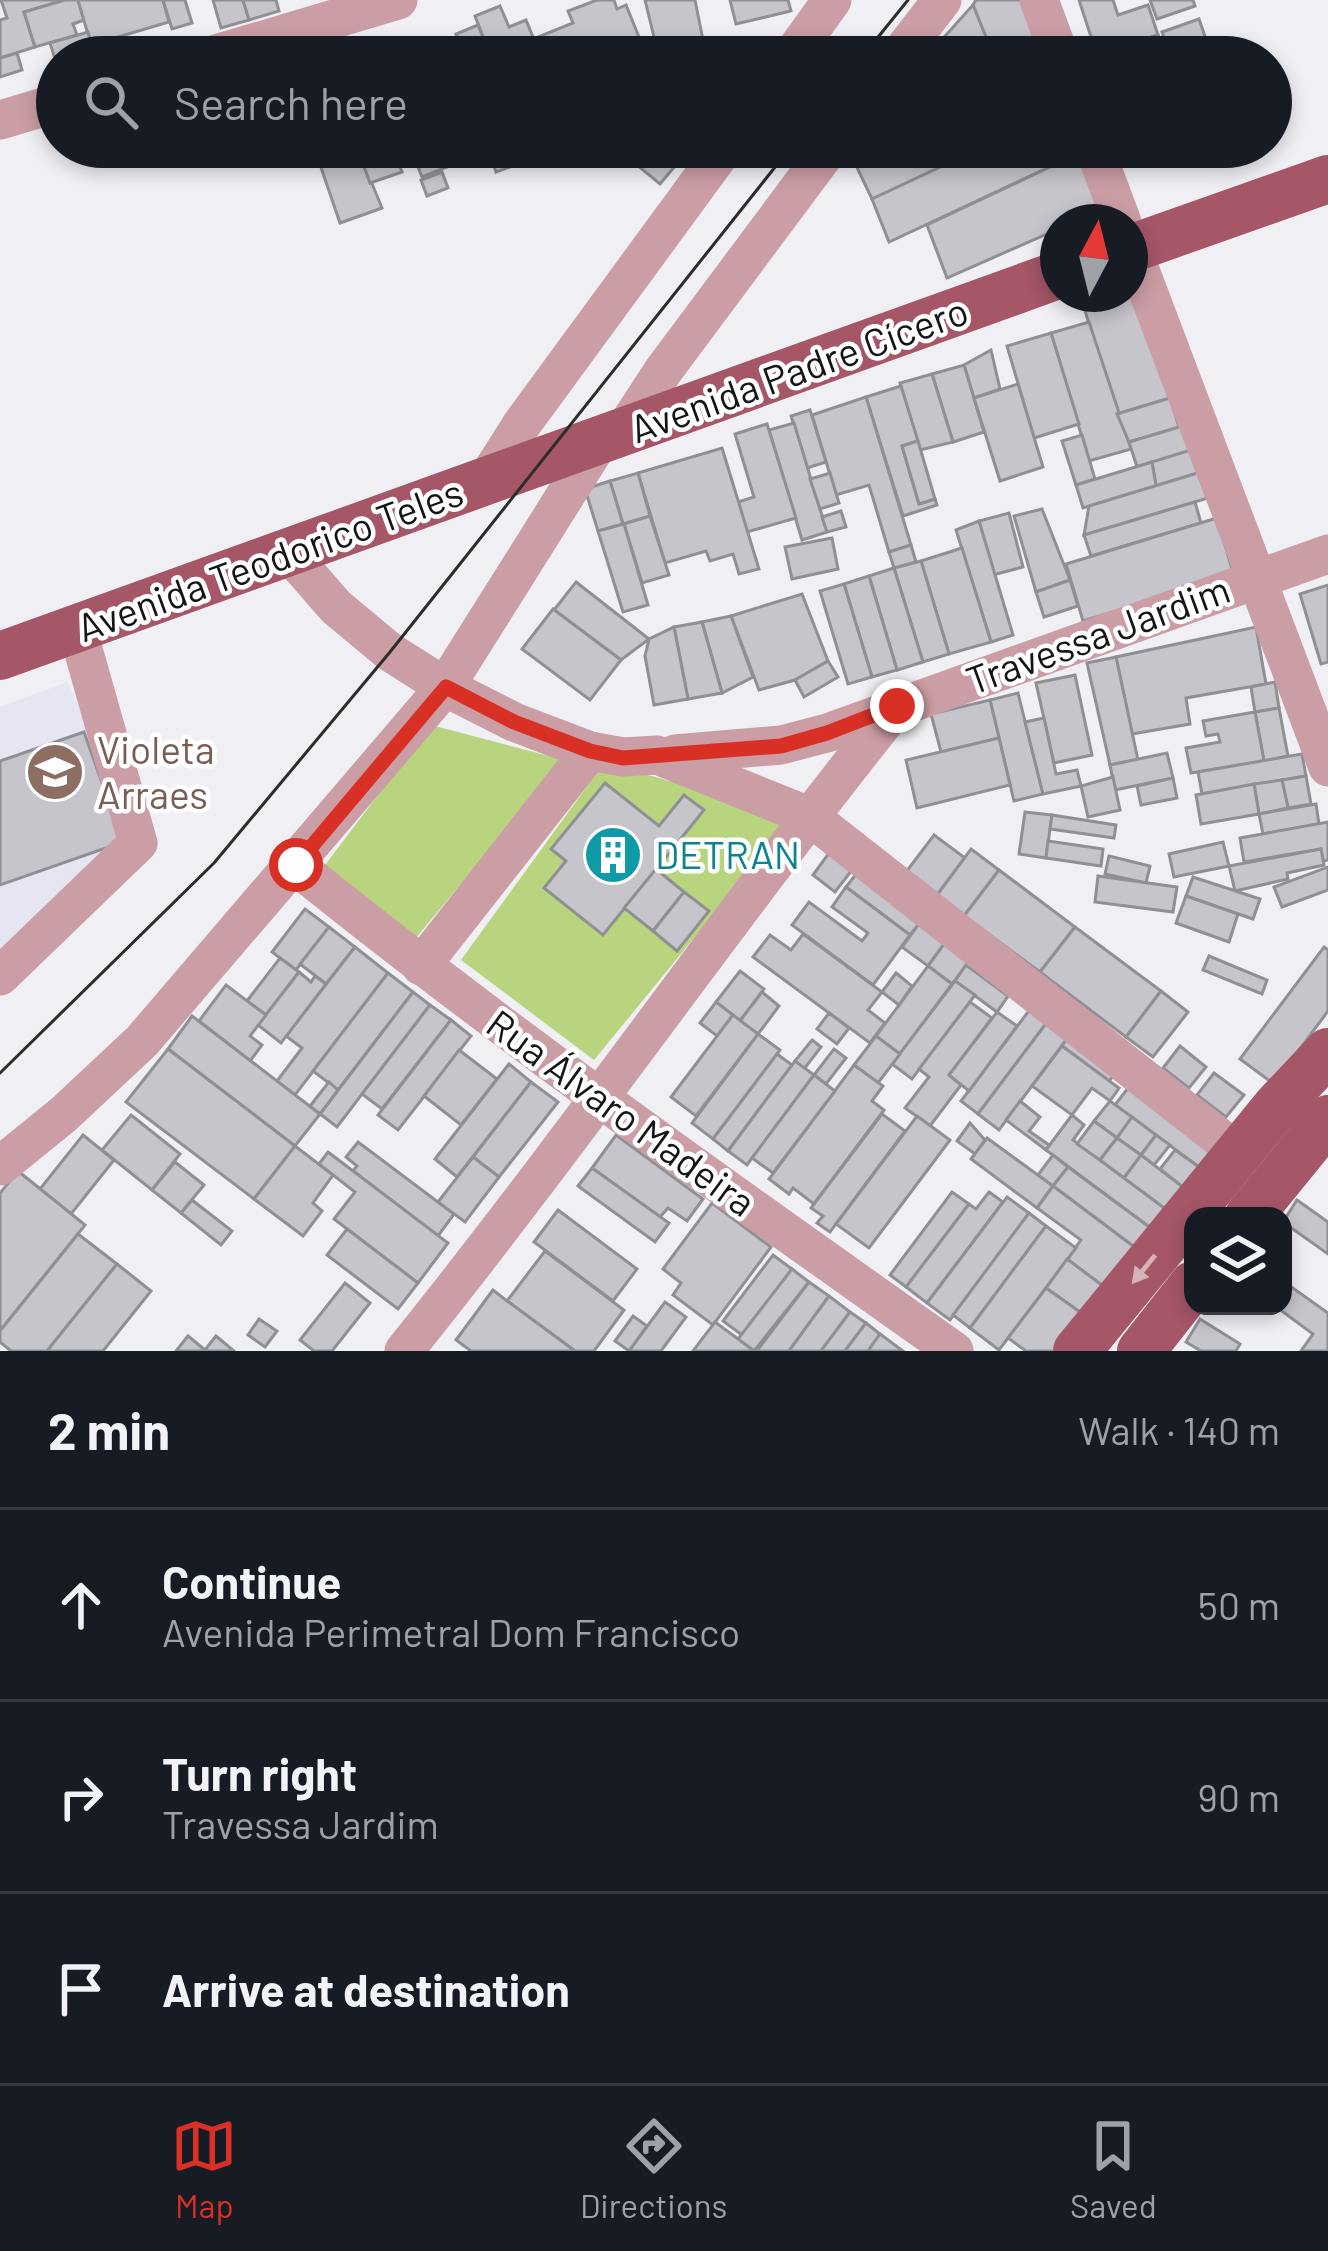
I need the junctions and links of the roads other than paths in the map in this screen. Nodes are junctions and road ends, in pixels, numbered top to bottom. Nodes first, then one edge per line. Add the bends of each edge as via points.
1 (398, 0) edge
2 (832, 0) edge
3 (942, 0) edge
4 (1039, 0) edge
5 (277, 36) edge
6 (806, 36) edge
7 (914, 36) edge
8 (1052, 36) edge
9 (36, 109) edge
10 (0, 120) edge
11 (710, 168) edge
12 (814, 168) edge
13 (1102, 168) edge
14 (1328, 179) edge
15 (1115, 204) edge
16 (1148, 235) edge
17 (1040, 282) edge
18 (1148, 293) edge
19 (611, 438) junction
20 (539, 464) joint
21 (484, 484) junction
22 (288, 552) junction
23 (1328, 554) edge
24 (1258, 577) junction
25 (77, 628) junction
26 (0, 656) edge
27 (446, 687) junction
28 (897, 706) junction
29 (590, 751) junction
30 (657, 755) junction
31 (1328, 767) edge
32 (809, 816) junction
33 (296, 865) junction
34 (421, 966) junction
35 (0, 976) edge
36 (1328, 1052) edge
37 (600, 1100) junction
38 (1311, 1126) edge
39 (1239, 1153) junction
40 (0, 1166) edge
41 (1255, 1207) edge
42 (1184, 1297) edge
43 (417, 1346) edge
44 (954, 1351) edge
45 (1077, 1351) edge
46 (1141, 1351) edge

1 - 5 street
2 - 6 street
3 - 7 street
4 - 8 street
9 - 10 street
11 - 21 street
12 - 19 street
13 - 15 street
14 - 16 main road
17 - 19 main road, Avenida Padre Cícero
18 - 24 street
19 - 20 main road, Avenida Padre Cícero
19 - 27 street
20 - 21 main road, Avenida Teodorico Teles
21 - 22 main road, Avenida Teodorico Teles
22 - 25 main road, Avenida Teodorico Teles
22 - 27 street, Travessa Jardim via 336,608
23 - 24 street, Travessa Jardim
24 - 28 street, Travessa Jardim
24 - 31 street
25 - 26 main road, Avenida Teodorico Teles
25 - 35 street via 138,843
27 - 29 street, Travessa Jardim
27 - 33 street
28 - 30 street, Travessa Jardim via 781,746
28 - 32 street
29 - 30 street, Travessa Jardim
29 - 34 street
30 - 32 street, Travessa Jardim
32 - 37 street
32 - 39 street, Travessa Jardim
33 - 34 street, Rua Álvaro Madeira
33 - 40 street via 142,1040
34 - 37 street, Rua Álvaro Madeira
36 - 38 main road
37 - 43 street
37 - 44 street, Rua Álvaro Madeira
38 - 39 main road
38 - 41 main road
39 -> 45 main road
42 - 46 main road

